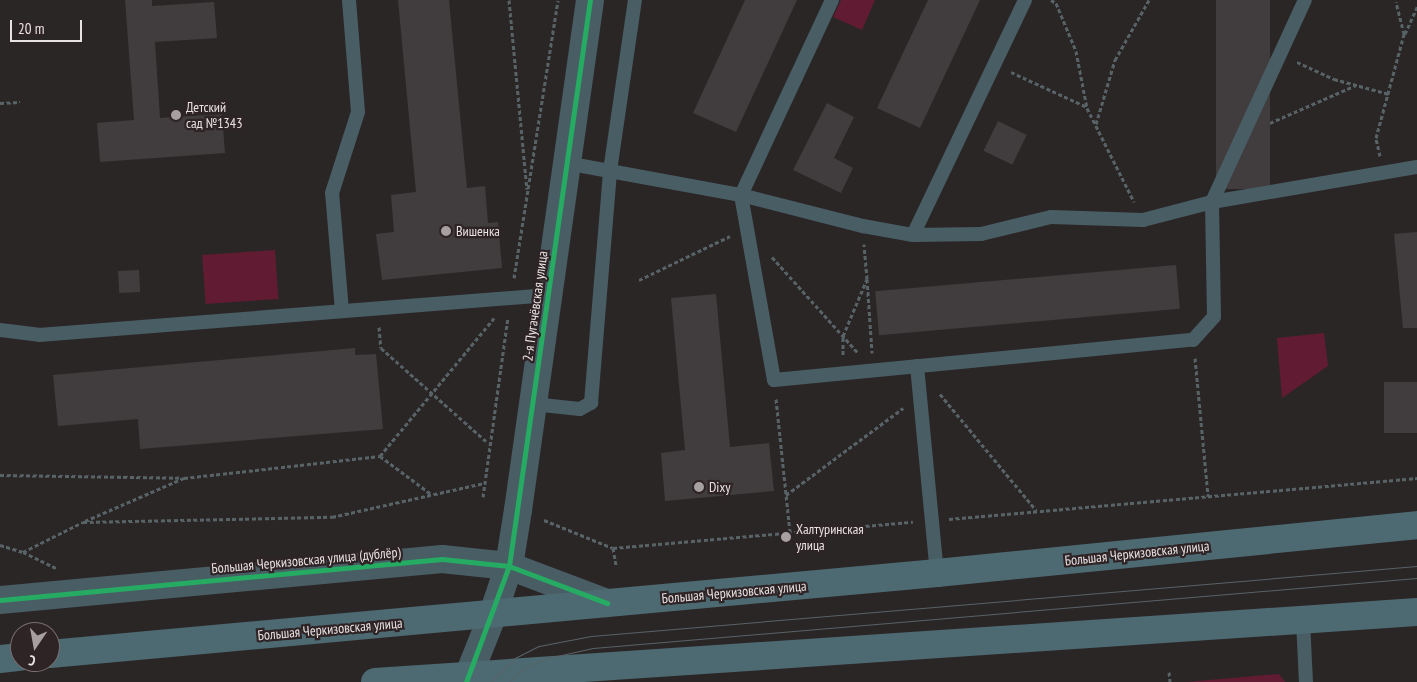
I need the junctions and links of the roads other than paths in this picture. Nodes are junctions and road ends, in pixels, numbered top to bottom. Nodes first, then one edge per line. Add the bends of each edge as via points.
1 (349, 0) edge
2 (590, 0) edge
3 (636, 0) edge
4 (832, 0) edge
5 (1024, 0) edge
6 (1305, 0) edge
7 (566, 164) junction
8 (1417, 167) edge
9 (610, 171) junction
10 (741, 195) junction
11 (1212, 202) junction
12 (913, 235) junction
13 (548, 295) junction
14 (342, 311) junction
15 (0, 330) edge
16 (916, 366) junction
17 (533, 404) junction
18 (1417, 525) edge
19 (509, 566) junction
20 (937, 573) junction
21 (0, 600) edge
22 (608, 603) junction
23 (1417, 612) edge
24 (494, 614) junction
25 (1303, 621) junction
26 (60, 653) edge
27 (496, 677) edge
28 (467, 678) edge
29 (375, 682) edge
30 (1306, 682) edge

1 - 14 lane via 358,112 332,193
2 - 7 street, 2-я Пугачёвская улица
3 - 9 lane
4 - 10 lane
5 - 12 lane
6 - 11 lane
7 - 9 lane
7 - 13 street, 2-я Пугачёвская улица
8 - 11 lane
9 - 10 lane
9 - 17 lane via 591,403 580,409
10 - 12 lane via 863,226
10 - 16 lane via 774,380
11 - 12 lane via 1143,220 1051,217 981,234
11 - 16 lane via 1214,317 1193,340
13 - 14 lane
13 - 17 street, 2-я Пугачёвская улица
14 - 15 lane via 39,335
16 - 20 lane
17 - 19 street, 2-я Пугачёвская улица
18 - 20 main road, Большая Черкизовская улица
19 - 21 street, Большая Черкизовская улица (дублёр) via 442,559
19 - 22 street, Большая Черкизовская улица (дублёр)
19 - 24 street, 2-я Пугачёвская улица
20 - 22 main road, Большая Черкизовская улица
22 - 24 main road, Большая Черкизовская улица
23 - 25 main road
24 - 26 main road, Большая Черкизовская улица
24 - 27 street
24 - 28 street
25 - 27 main road
25 - 30 lane
27 - 28 main road
28 - 29 main road

